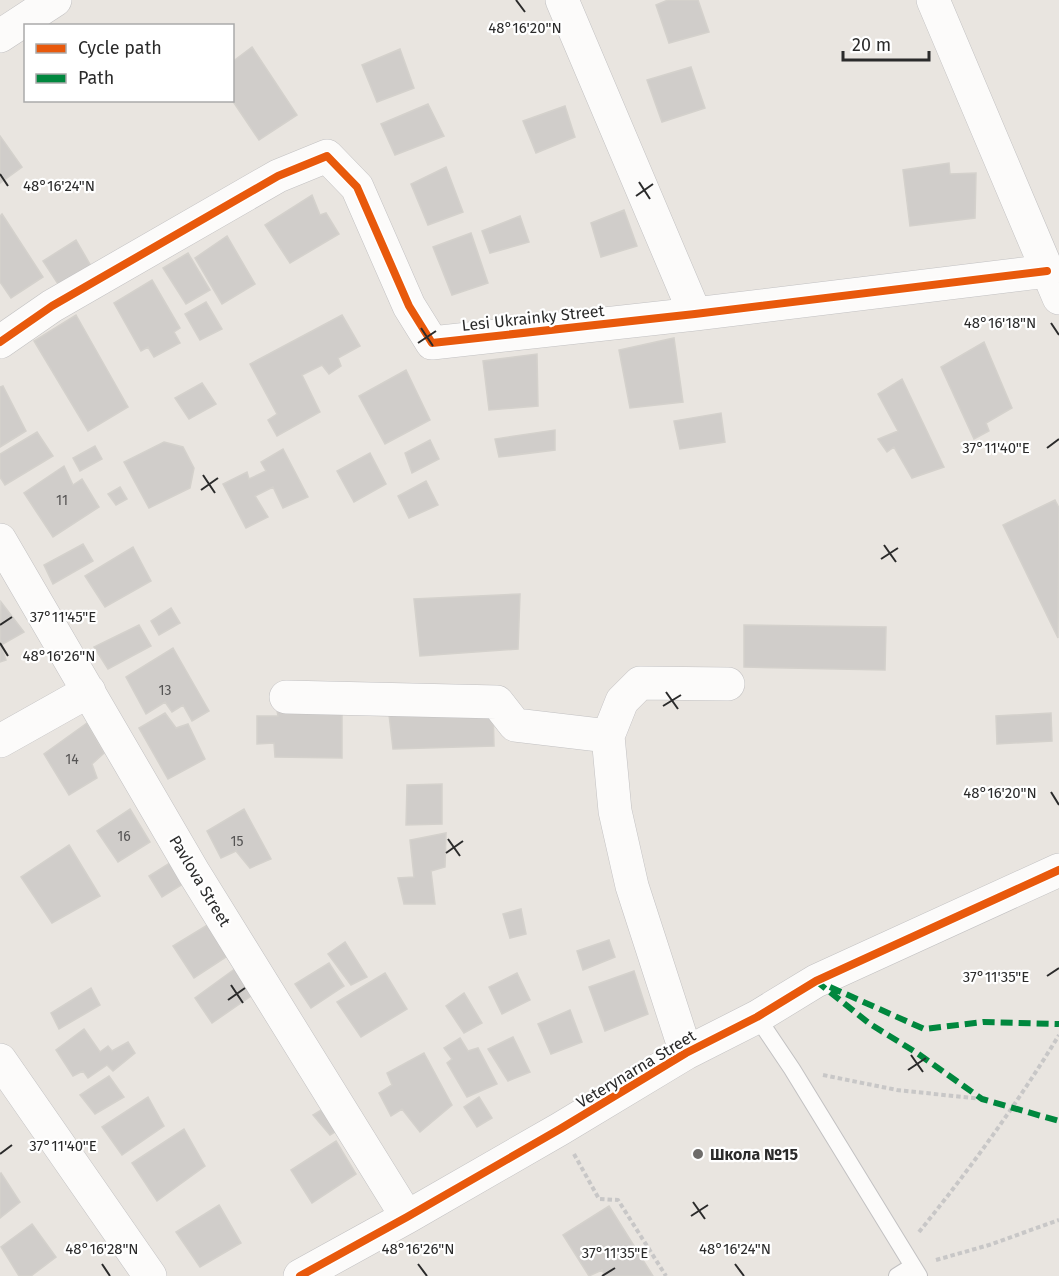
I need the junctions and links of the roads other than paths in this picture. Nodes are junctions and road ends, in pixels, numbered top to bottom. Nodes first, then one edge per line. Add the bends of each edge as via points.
1 (55, 0) edge
2 (562, 0) edge
3 (933, 0) edge
4 (0, 36) edge
5 (1053, 285) edge
6 (695, 314) junction
7 (0, 342) edge
8 (0, 540) edge
9 (728, 684) dead end
10 (89, 691) junction
11 (286, 698) dead end
12 (608, 736) junction
13 (0, 741) edge
14 (1059, 870) edge
15 (757, 1017) junction
16 (686, 1053) junction
17 (0, 1060) edge
18 (407, 1217) junction
19 (916, 1271) edge
20 (150, 1276) edge
21 (300, 1276) edge
22 (897, 1276) edge

1 - 4 street
2 - 6 street
3 - 5 street
5 - 6 street, Lesi Ukrainky Street
6 - 7 street, Lesi Ukrainky Street via 432,343 409,306 357,186 327,156 278,176 52,306
8 - 10 street, Pavlova Street
9 - 12 street via 640,683 622,701
10 - 13 street
10 - 18 street, Pavlova Street via 194,873
11 - 12 street via 497,702 515,725
12 - 16 street via 615,811 633,886
14 - 15 street, Veterynarna Street via 816,981
15 - 16 street, Veterynarna Street
15 - 19 lane
16 - 18 street, Veterynarna Street
17 - 20 street
18 - 21 street, Veterynarna Street
19 - 22 lane

